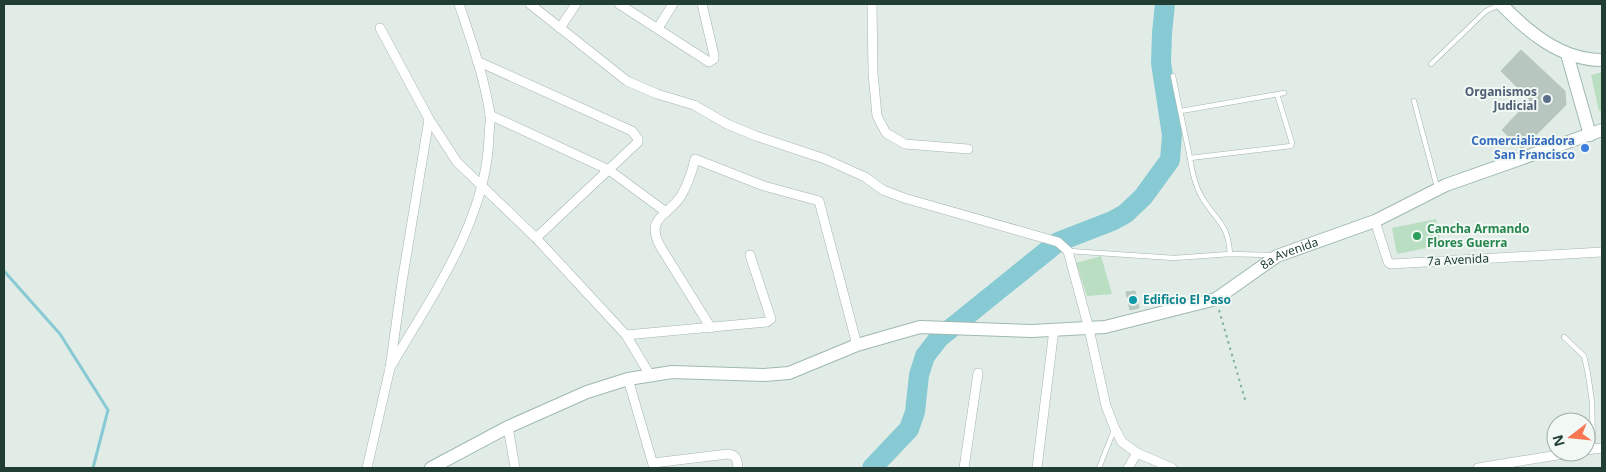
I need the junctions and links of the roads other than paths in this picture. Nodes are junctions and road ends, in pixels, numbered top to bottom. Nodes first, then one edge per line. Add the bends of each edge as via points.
1 (459, 4) edge
2 (530, 4) edge
3 (576, 4) edge
4 (619, 4) edge
5 (673, 4) edge
6 (702, 4) edge
7 (872, 4) edge
8 (1501, 4) edge
9 (380, 28) dead end
10 (560, 28) junction
11 (658, 28) junction
12 (1567, 54) junction
13 (1602, 60) edge
14 (478, 61) junction
15 (1431, 64) dead end
16 (1173, 76) dead end
17 (1284, 93) dead end
18 (1277, 94) junction
19 (1414, 101) dead end
20 (1181, 111) junction
21 (490, 115) junction
22 (429, 119) junction
23 (1602, 130) edge
24 (1590, 135) junction
25 (968, 149) dead end
26 (1190, 158) junction
27 (609, 170) junction
28 (482, 185) junction
29 (1437, 189) junction
30 (666, 212) junction
31 (1375, 221) junction
32 (536, 238) junction
33 (1068, 251) junction
34 (1602, 252) edge
35 (1230, 254) junction
36 (750, 255) dead end
37 (1277, 256) junction
38 (711, 328) junction
39 (1054, 329) junction
40 (1089, 329) junction
41 (626, 335) junction
42 (1564, 337) dead end
43 (857, 345) junction
44 (390, 368) junction
45 (978, 372) dead end
46 (650, 375) junction
47 (628, 379) junction
48 (1592, 412) edge
49 (508, 427) junction
50 (1115, 429) junction
51 (1137, 454) junction
52 (1546, 457) edge
53 (654, 466) edge
54 (367, 468) edge
55 (431, 468) edge
56 (516, 468) edge
57 (738, 468) edge
58 (964, 468) edge
59 (1037, 468) edge
60 (1100, 468) edge
61 (1128, 468) edge
62 (1172, 468) edge
63 (1478, 468) edge

1 - 14 street
2 - 10 street
3 - 10 street
4 - 11 street
5 - 11 street
6 - 11 street via 714,55 712,62
7 - 25 street via 876,116 886,133 905,144
8 - 12 street via 1540,39
8 - 15 lane via 1486,11
9 - 22 street
10 - 33 street via 640,88 694,105 756,136 825,159 904,198 1058,242
12 - 13 street
12 - 24 street
14 - 21 street
14 - 27 street via 632,131 638,142
16 - 20 lane
17 - 18 lane
18 - 20 lane
18 - 26 lane via 1291,146
19 - 29 lane
20 - 26 lane
21 - 27 street
21 - 28 street via 489,154
22 - 28 street via 457,162
22 - 44 street
23 - 24 street, 8a Avenida
24 - 29 street, 8a Avenida
26 - 35 lane via 1202,198 1223,225
27 - 30 street
27 - 32 street
28 - 32 street
28 - 44 street via 460,246
29 - 31 street, 8a Avenida
30 - 38 street via 656,223 657,240
30 - 43 street via 681,196 695,159 764,186 819,202
31 - 34 street, 7a Avenida via 1391,264
31 - 37 street, 8a Avenida
32 - 41 street
33 - 35 lane via 1174,258
33 - 40 street
35 - 37 lane
36 - 38 street via 771,319 761,324
37 - 40 street, 8a Avenida via 1216,299
38 - 41 street
39 - 40 street, 8a Avenida
39 - 43 street, 8a Avenida via 920,327
39 - 59 street
40 - 50 street via 1106,406
41 - 46 street
42 - 48 lane via 1584,356
43 - 46 street, 8a Avenida via 789,373 764,376 672,372
44 - 54 street
45 - 58 street
46 - 47 street, 8a Avenida
47 - 49 street, 8a Avenida via 587,392
47 - 53 street
49 - 55 street, 8a Avenida
49 - 56 street
50 - 51 street via 1122,442
50 - 60 lane
51 - 61 street
51 - 62 street
52 - 63 street
53 - 57 street via 733,454

